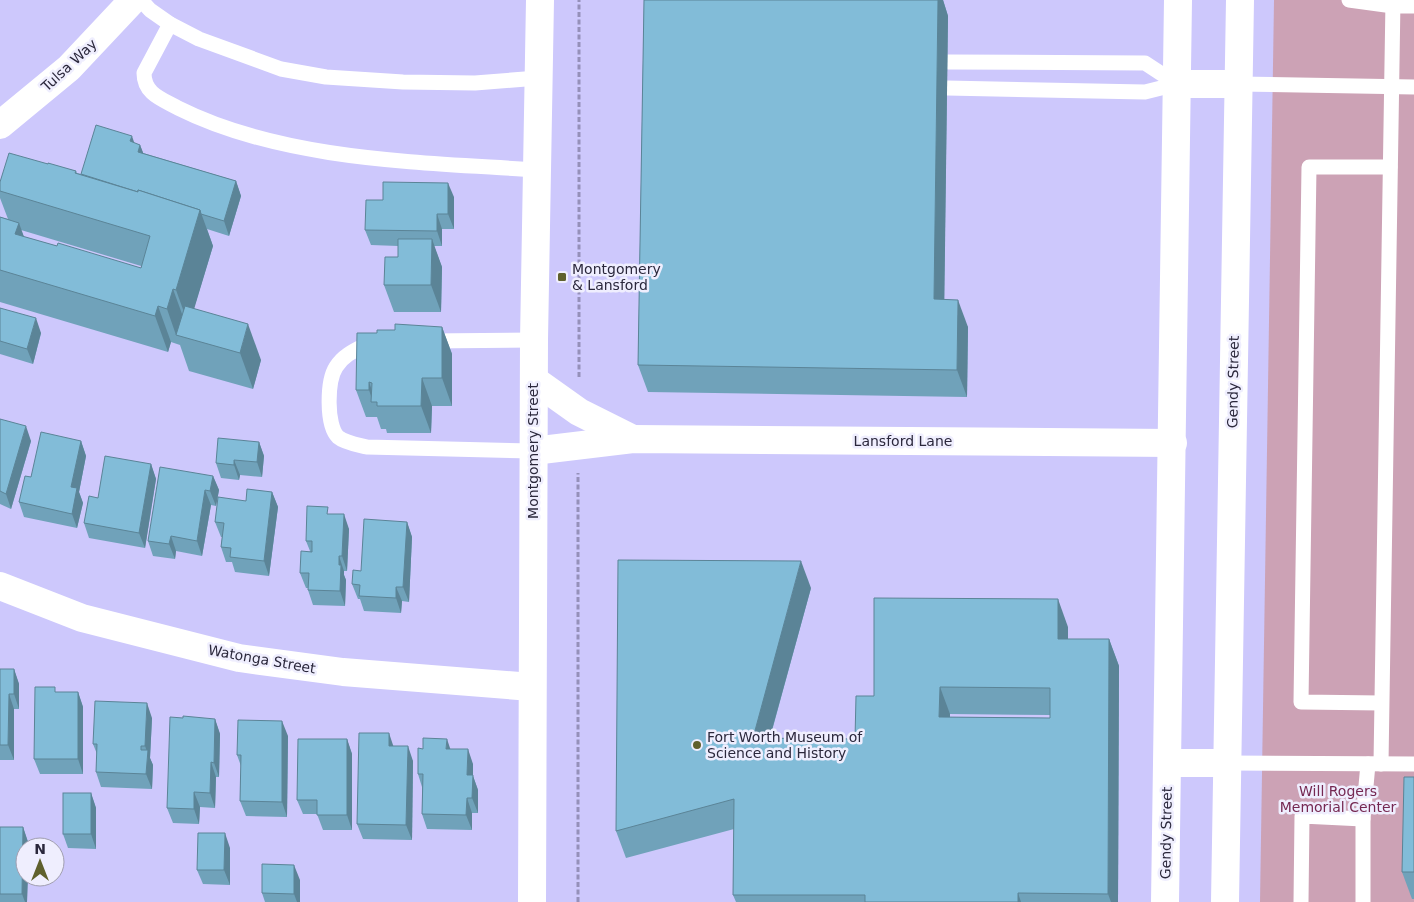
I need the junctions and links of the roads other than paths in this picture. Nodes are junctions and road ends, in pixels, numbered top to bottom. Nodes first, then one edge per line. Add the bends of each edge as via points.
1 (133, 0) edge
2 (141, 0) edge
3 (540, 0) edge
4 (1178, 0) edge
5 (1240, 0) edge
6 (1349, 0) edge
7 (1393, 3) edge
8 (1414, 6) edge
9 (170, 24) junction
10 (948, 62) dead end
11 (538, 78) junction
12 (1177, 84) junction
13 (1238, 84) junction
14 (1391, 86) junction
15 (1414, 87) edge
16 (947, 88) dead end
17 (0, 125) edge
18 (1390, 167) junction
19 (537, 170) junction
20 (534, 340) junction
21 (390, 342) edge
22 (418, 342) edge
23 (534, 380) junction
24 (633, 439) junction
25 (1173, 443) junction
26 (533, 452) junction
27 (0, 586) edge
28 (532, 687) junction
29 (1381, 703) junction
30 (1168, 763) junction
31 (1226, 763) junction
32 (1374, 764) junction
33 (1414, 764) edge
34 (1364, 819) junction
35 (532, 902) edge
36 (1165, 902) edge
37 (1225, 902) edge
38 (1301, 902) edge
39 (1363, 902) edge

1 - 17 street, Tulsa Way via 69,68
2 - 9 lane
3 - 11 street, Montgomery Street
4 - 12 street, Gendy Street
5 - 13 street, Gendy Street
6 - 7 lane
7 - 8 lane
7 - 14 lane
9 - 11 lane via 199,39 282,69 326,77 475,83
9 - 19 lane via 144,73 148,90 216,125 327,152
10 - 12 lane via 1145,63
11 - 19 street, Montgomery Street
12 - 13 street
12 - 16 lane via 1145,92
12 - 25 street, Gendy Street
13 - 14 lane
13 - 31 street, Gendy Street
14 - 15 lane
14 - 18 lane
18 - 29 lane
18 - 29 lane via 1309,167 1301,702
19 - 20 street, Montgomery Street
20 - 22 lane
20 - 23 street, Montgomery Street
21 - 26 lane via 371,342 346,355 336,368 330,387 331,426 339,438 367,447
23 - 24 street, Lansford Lane via 579,412
23 - 26 street, Montgomery Street
24 - 25 street, Lansford Lane
24 - 26 street, Lansford Lane
25 - 30 street, Gendy Street
26 - 28 street, Montgomery Street
27 - 28 street, Watonga Street via 82,618 239,658 343,672
28 - 35 street, Montgomery Street
29 - 32 lane
30 - 31 street
30 - 36 street, Gendy Street
31 - 32 lane
31 - 37 street, Gendy Street
32 - 33 lane
32 - 34 lane
34 - 38 lane via 1302,816
34 - 39 lane

